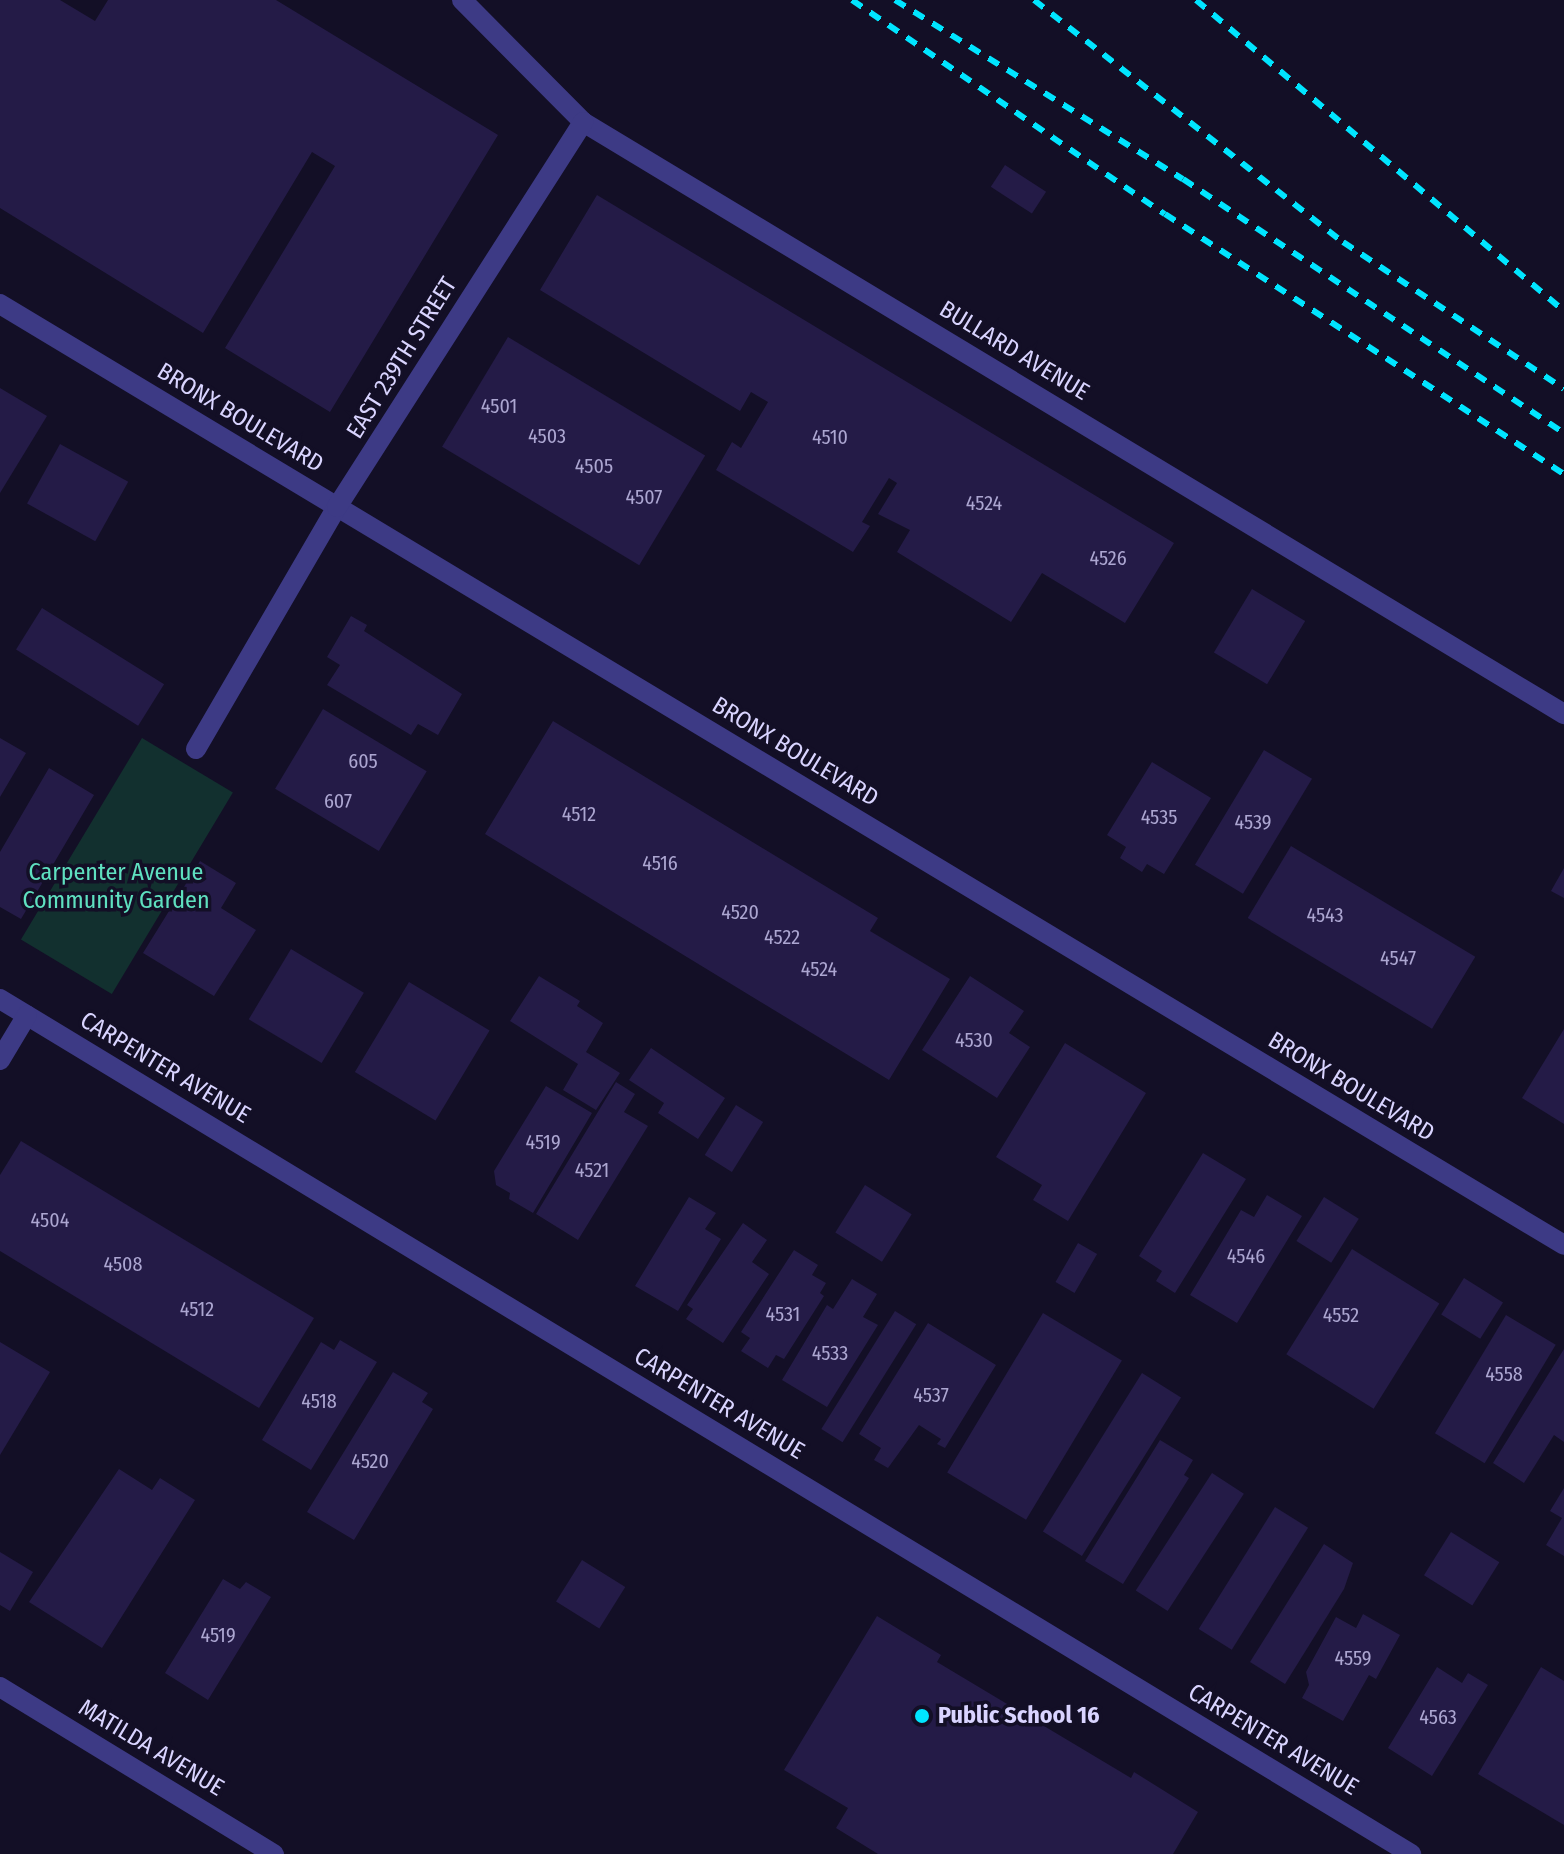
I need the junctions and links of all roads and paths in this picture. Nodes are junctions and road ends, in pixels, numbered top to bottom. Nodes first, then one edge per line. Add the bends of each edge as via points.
1 (462, 0) edge
2 (583, 122) junction
3 (0, 304) edge
4 (337, 507) junction
5 (1564, 714) edge
6 (196, 749) dead end
7 (0, 999) edge
8 (27, 1015) junction
9 (0, 1060) edge
10 (1564, 1245) edge
11 (0, 1687) edge
12 (274, 1854) edge
13 (1411, 1854) edge

1 - 2 street, BULLARD AVENUE
2 - 4 street, EAST 239TH STREET
2 - 5 street, BULLARD AVENUE
3 - 4 street, BRONX BOULEVARD
4 - 6 street, EAST 239TH STREET
4 - 10 street, BRONX BOULEVARD
7 - 8 street, CARPENTER AVENUE
8 - 9 street
8 - 13 street, CARPENTER AVENUE
11 - 12 street, MATILDA AVENUE

